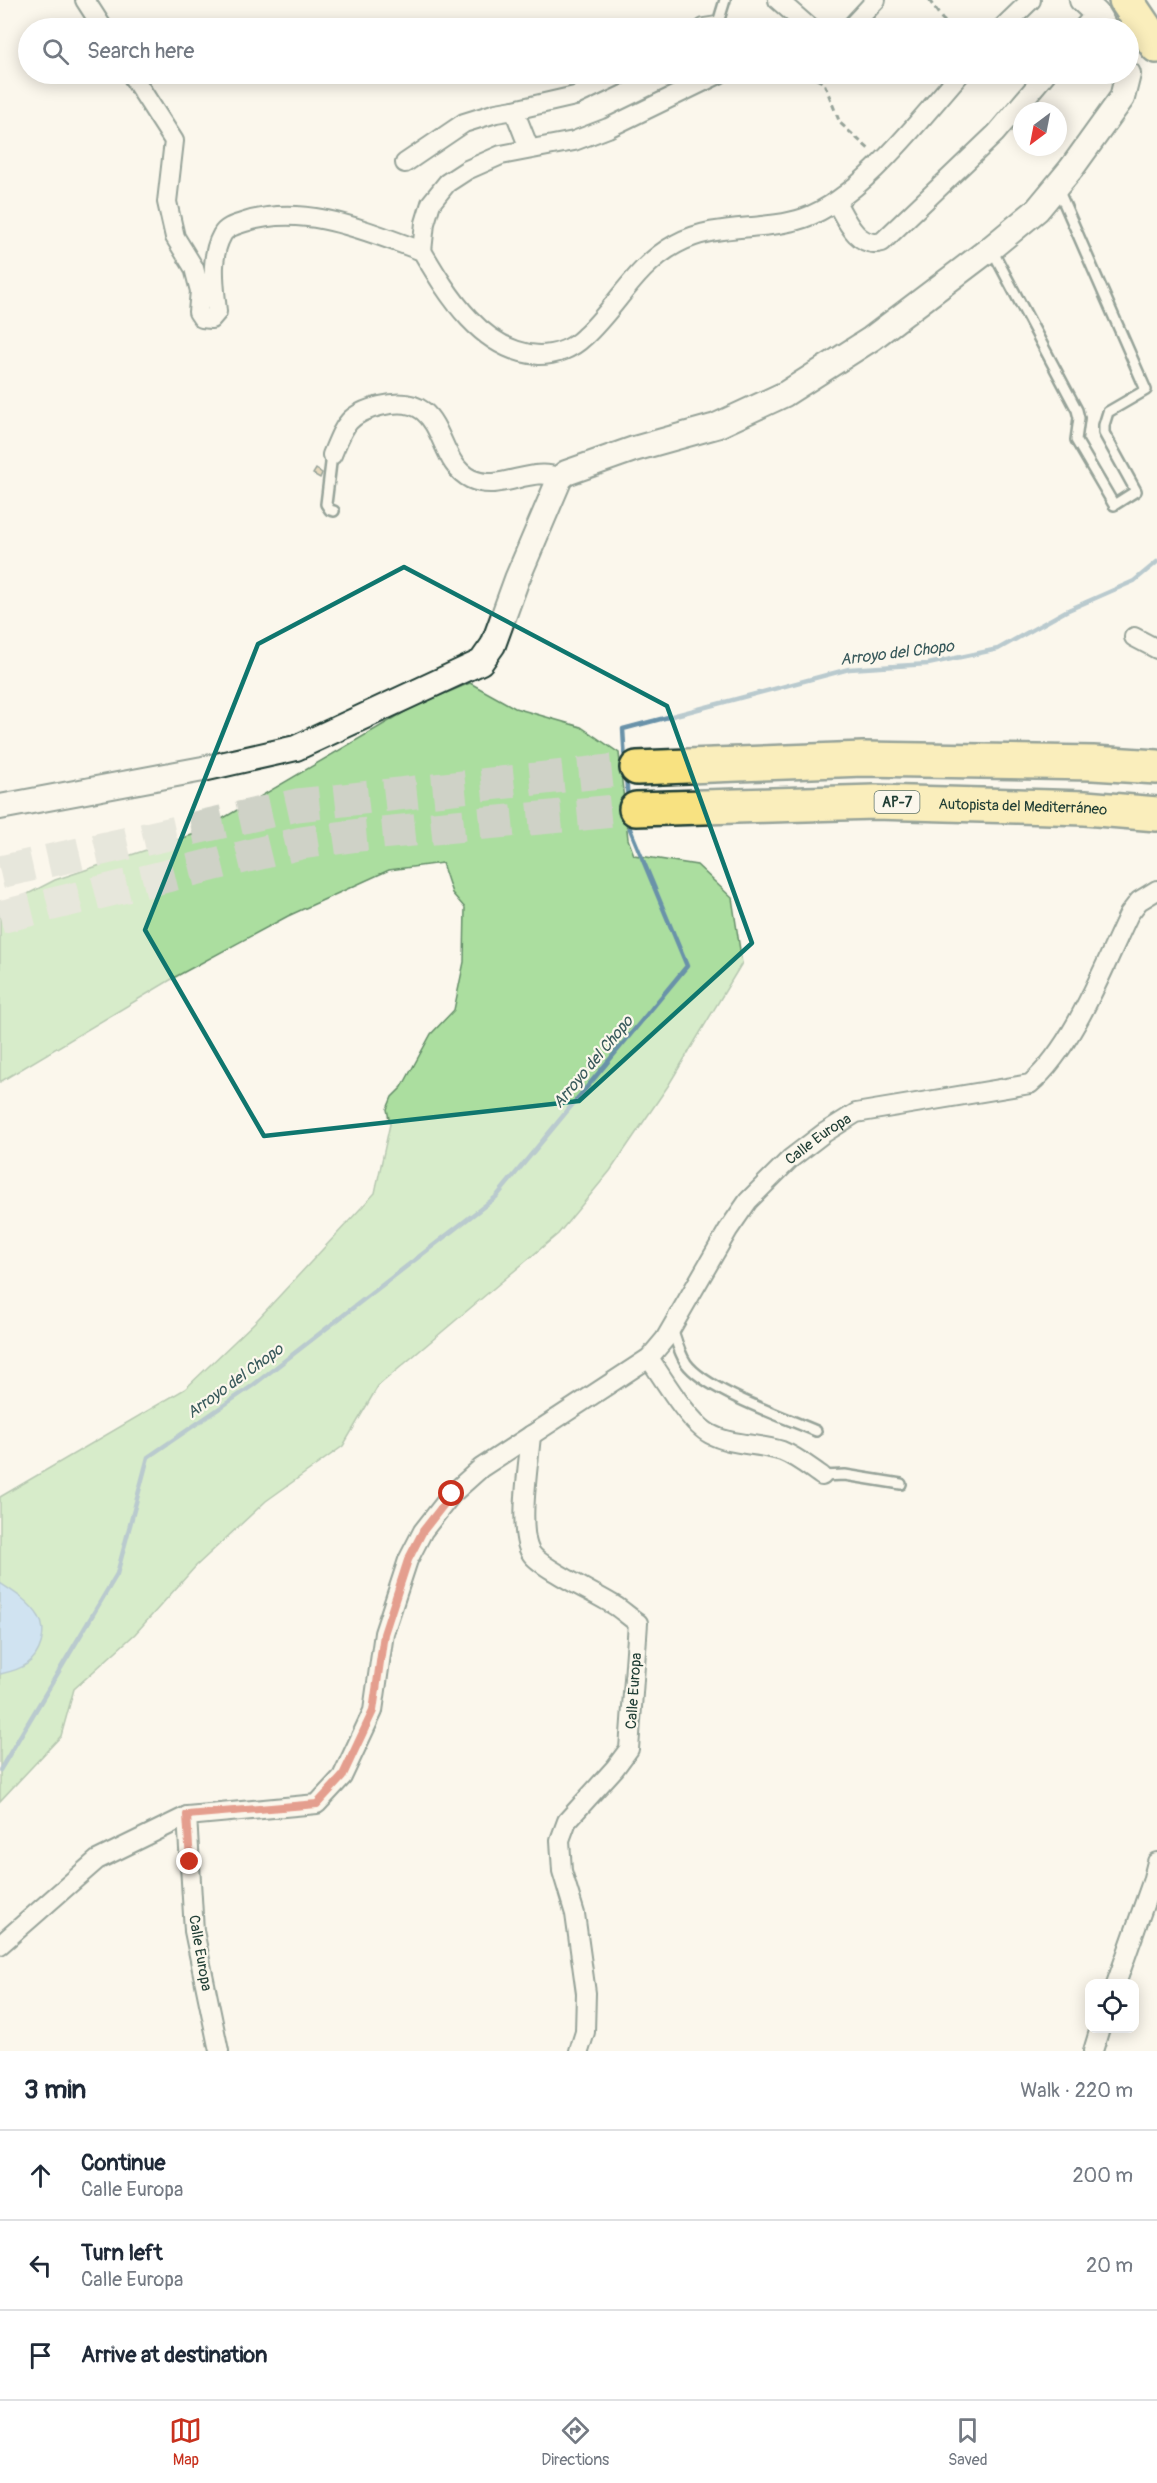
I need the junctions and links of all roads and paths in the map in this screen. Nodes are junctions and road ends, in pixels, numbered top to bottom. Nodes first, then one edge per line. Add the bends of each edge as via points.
1 (85, 0) edge
2 (725, 0) edge
3 (778, 0) edge
4 (876, 0) edge
5 (929, 0) edge
6 (1031, 0) edge
7 (1126, 0) edge
8 (97, 18) edge
9 (717, 18) edge
10 (799, 18) edge
11 (859, 18) edge
12 (941, 18) edge
13 (1012, 18) edge
14 (1138, 18) edge
15 (1139, 19) edge
16 (1157, 46) edge
17 (137, 84) edge
18 (600, 84) edge
19 (698, 84) edge
20 (824, 84) edge
21 (951, 84) edge
22 (1038, 84) edge
23 (1126, 84) edge
24 (514, 110) junction
25 (529, 148) junction
26 (880, 161) junction
27 (405, 163) dead end
28 (1057, 186) junction
29 (836, 202) junction
30 (991, 248) junction
31 (422, 251) junction
32 (332, 455) joint
33 (560, 478) junction
34 (334, 511) dead end
35 (1134, 637) dead end
36 (1157, 649) edge
37 (1157, 767) edge
38 (637, 768) tunnel mouth
39 (0, 807) edge
40 (636, 809) tunnel mouth
41 (1157, 814) edge
42 (1157, 890) edge
43 (672, 1328) junction
44 (649, 1358) junction
45 (816, 1431) dead end
46 (531, 1435) junction
47 (822, 1476) joint
48 (901, 1484) dead end
49 (187, 1815) junction
50 (1157, 1862) edge
51 (0, 1945) edge
52 (1117, 1979) edge
53 (1098, 2033) edge
54 (219, 2051) edge
55 (579, 2051) edge
56 (1093, 2051) edge

1 - 8 street
2 - 9 lane
3 - 10 street
4 - 11 street
5 - 12 path
6 - 13 street
7 - 14 highway
15 - 16 highway
17 - 31 street via 174,141 167,202 175,237 194,268 200,291 198,312 202,318 211,319 217,312 214,260 222,235 228,228 263,216 340,222
18 - 24 street via 575,96
19 - 25 street via 574,141
20 - 26 path via 840,123
21 - 26 street
22 - 29 street via 996,133 882,242 873,245 862,241
23 - 28 street via 1122,98
24 - 25 street
24 - 27 street via 464,123
25 - 31 street via 482,162 447,183 427,211
26 - 29 street
28 - 30 street via 1037,210
28 - 30 lane via 1146,390 1108,412 1105,419 1104,433 1136,491 1114,505 1076,440 1077,410
29 - 31 street via 780,224 701,233 677,243 643,267 583,339 550,355 525,354 489,338 459,307
30 - 33 street via 871,339 785,394 716,426 566,472
32 - 33 street via 351,418 392,403 406,404 430,418 458,469 469,478 498,483 549,473
32 - 34 lane via 326,504
33 - 39 street via 516,579 493,645 481,662 296,748 203,770
35 - 36 street
37 - 38 highway via 863,759
40 - 41 highway, Autopista del Mediterráneo / AP-7 via 875,802
42 - 43 street, Calle Europa via 1139,901 1129,914 1066,1040 1045,1071 1030,1084 856,1113 824,1133 790,1159 748,1201
43 - 44 street, Calle Europa
43 - 45 lane via 687,1365 699,1375 725,1391
44 - 46 street, Calle Europa
44 - 47 street via 697,1424 709,1433 724,1440 781,1451
46 - 49 street, Calle Europa via 452,1494 423,1531 408,1560 384,1634 373,1711 342,1777 317,1804
46 - 55 street, Calle Europa via 523,1507 525,1537 531,1554 638,1623 629,1749 567,1821 560,1840 562,1871 575,1914 586,1993 585,2032
47 - 48 lane via 845,1475
49 - 51 street via 97,1860
49 - 54 street, Calle Europa via 194,1931
50 - 52 street
53 - 56 street

